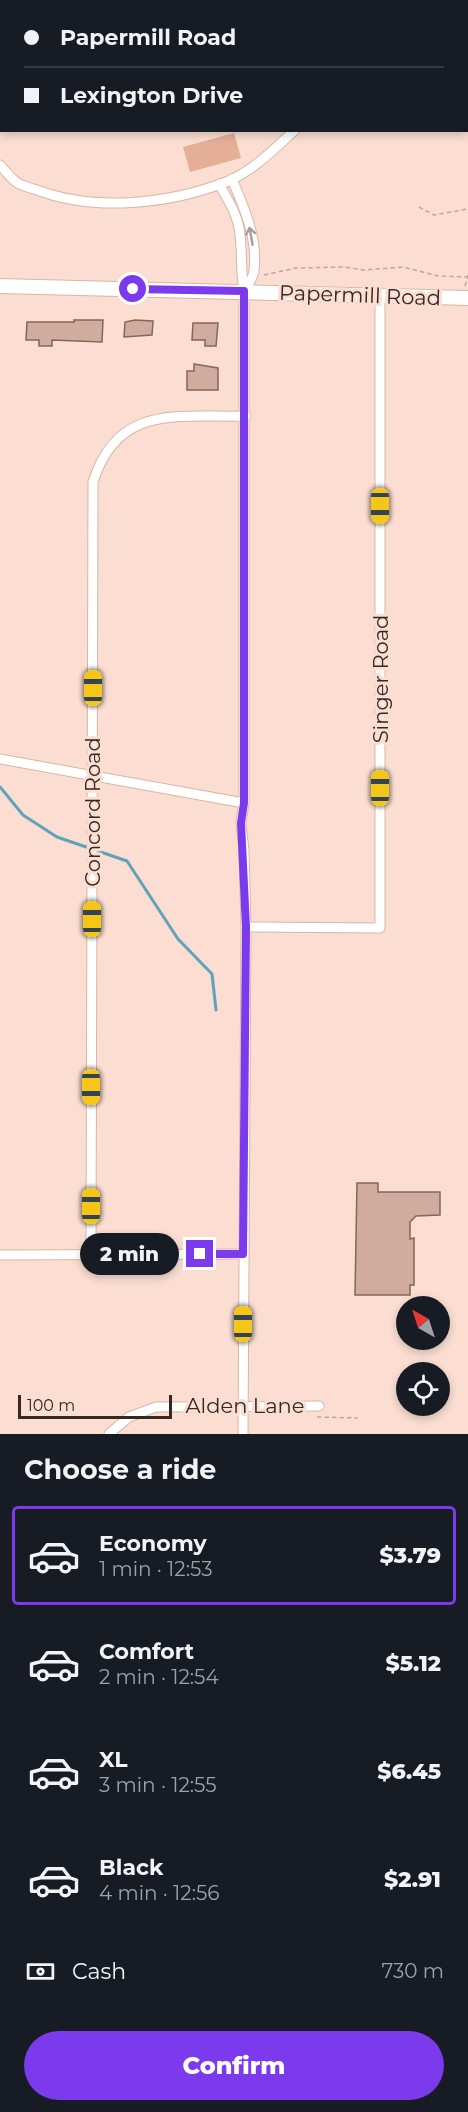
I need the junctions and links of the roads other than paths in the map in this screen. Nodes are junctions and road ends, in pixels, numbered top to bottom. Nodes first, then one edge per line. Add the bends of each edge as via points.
1 (293, 132) edge
2 (0, 165) edge
3 (232, 179) junction
4 (219, 184) junction
5 (0, 286) edge
6 (244, 291) junction
7 (380, 296) junction
8 (468, 298) edge
9 (246, 416) junction
10 (0, 759) edge
11 (93, 776) junction
12 (244, 803) junction
13 (246, 927) junction
14 (91, 1254) junction
15 (243, 1254) junction
16 (0, 1255) edge
17 (243, 1405) junction
18 (319, 1406) dead end
19 (109, 1434) edge
20 (243, 1434) edge

1 - 3 street via 255,165
2 - 4 street via 17,183 88,202 156,199
3 - 4 street
6 -> 3 street via 254,272 253,238
4 - 6 street via 239,229
5 - 6 main road, Papermill Road
6 - 7 main road, Papermill Road
6 - 9 street
7 - 8 main road, Papermill Road
7 - 13 street, Singer Road via 380,928
9 - 11 street, Concord Road via 161,418 141,423 114,440 99,463 92,504
9 - 12 street
10 - 11 street
11 - 12 street
11 - 14 street, Concord Road
12 - 13 street via 241,823
13 - 15 street
14 - 15 street
14 - 16 street
15 - 17 street
17 - 18 street, Alden Lane
17 - 19 street, Alden Lane via 156,1407 129,1417
17 - 20 street

